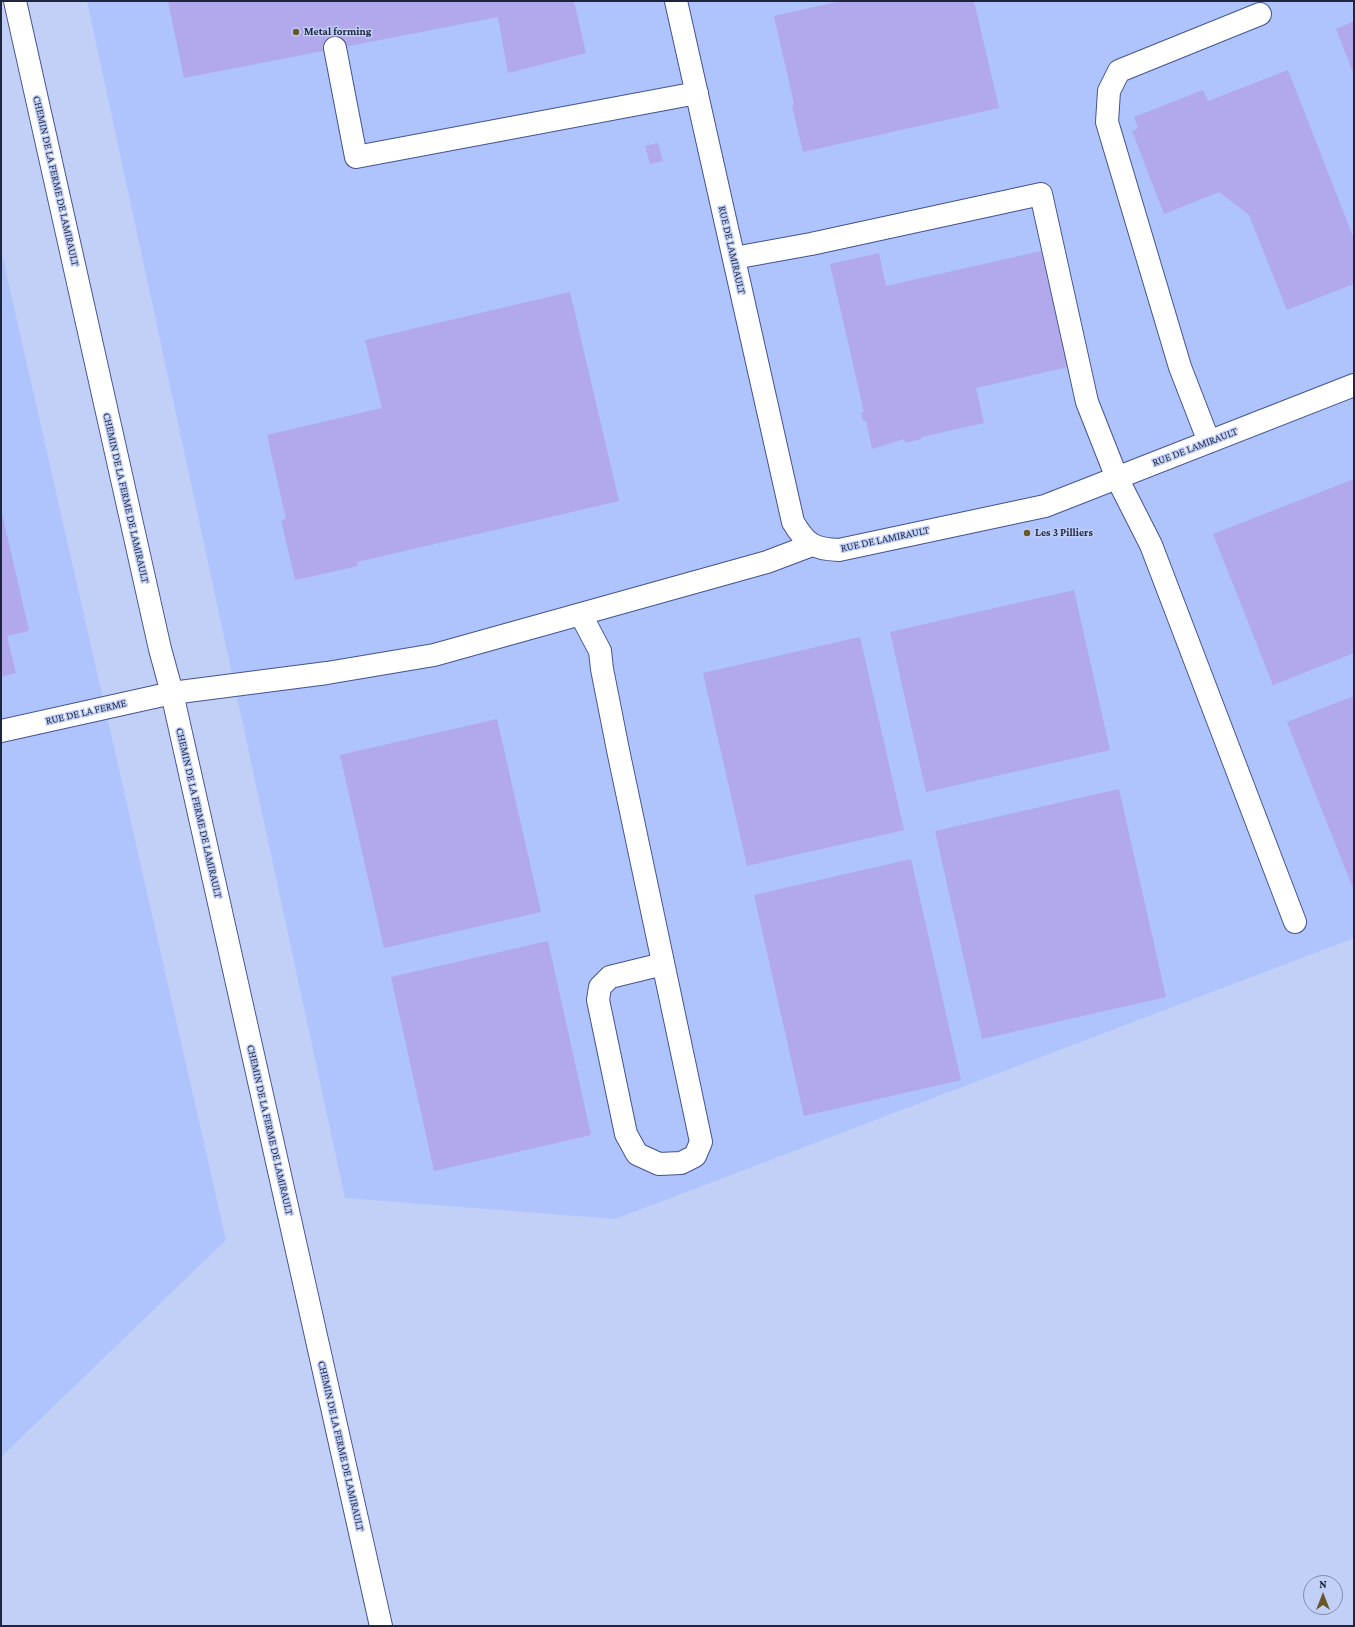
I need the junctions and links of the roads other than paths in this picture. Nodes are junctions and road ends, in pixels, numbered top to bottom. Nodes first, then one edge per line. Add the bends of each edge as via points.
1 (16, 1) edge
2 (676, 1) edge
3 (1260, 14) dead end
4 (335, 48) dead end
5 (697, 94) junction
6 (734, 258) junction
7 (1354, 385) edge
8 (1209, 442) junction
9 (1116, 478) junction
10 (812, 545) junction
11 (582, 615) junction
12 (172, 693) junction
13 (1, 731) edge
14 (1294, 922) dead end
15 (663, 964) junction
16 (382, 1626) edge

1 - 12 street, CHEMIN DE LA FERME DE LAMIRAULT
2 - 5 street, RUE DE LAMIRAULT
3 - 8 street via 1119,71 1109,91 1109,130 1180,367
4 - 5 street via 356,157
5 - 6 street, RUE DE LAMIRAULT
6 - 9 street via 811,244 1041,194 1087,402
6 - 10 street, RUE DE LAMIRAULT via 793,522 802,537
7 - 8 street, RUE DE LAMIRAULT
8 - 9 street, RUE DE LAMIRAULT
9 - 10 street, RUE DE LAMIRAULT via 1045,506 839,550
9 - 14 street via 1151,545
10 - 11 street, RUE DE LA FERME via 767,562
11 - 12 street, RUE DE LA FERME via 434,656 328,673
11 - 15 street via 600,651 606,693
12 - 13 street, RUE DE LA FERME
12 - 16 street, CHEMIN DE LA FERME DE LAMIRAULT
15 - 15 street via 701,1142 695,1156 681,1163 659,1164 637,1154 626,1134 598,1000 600,987 610,977

